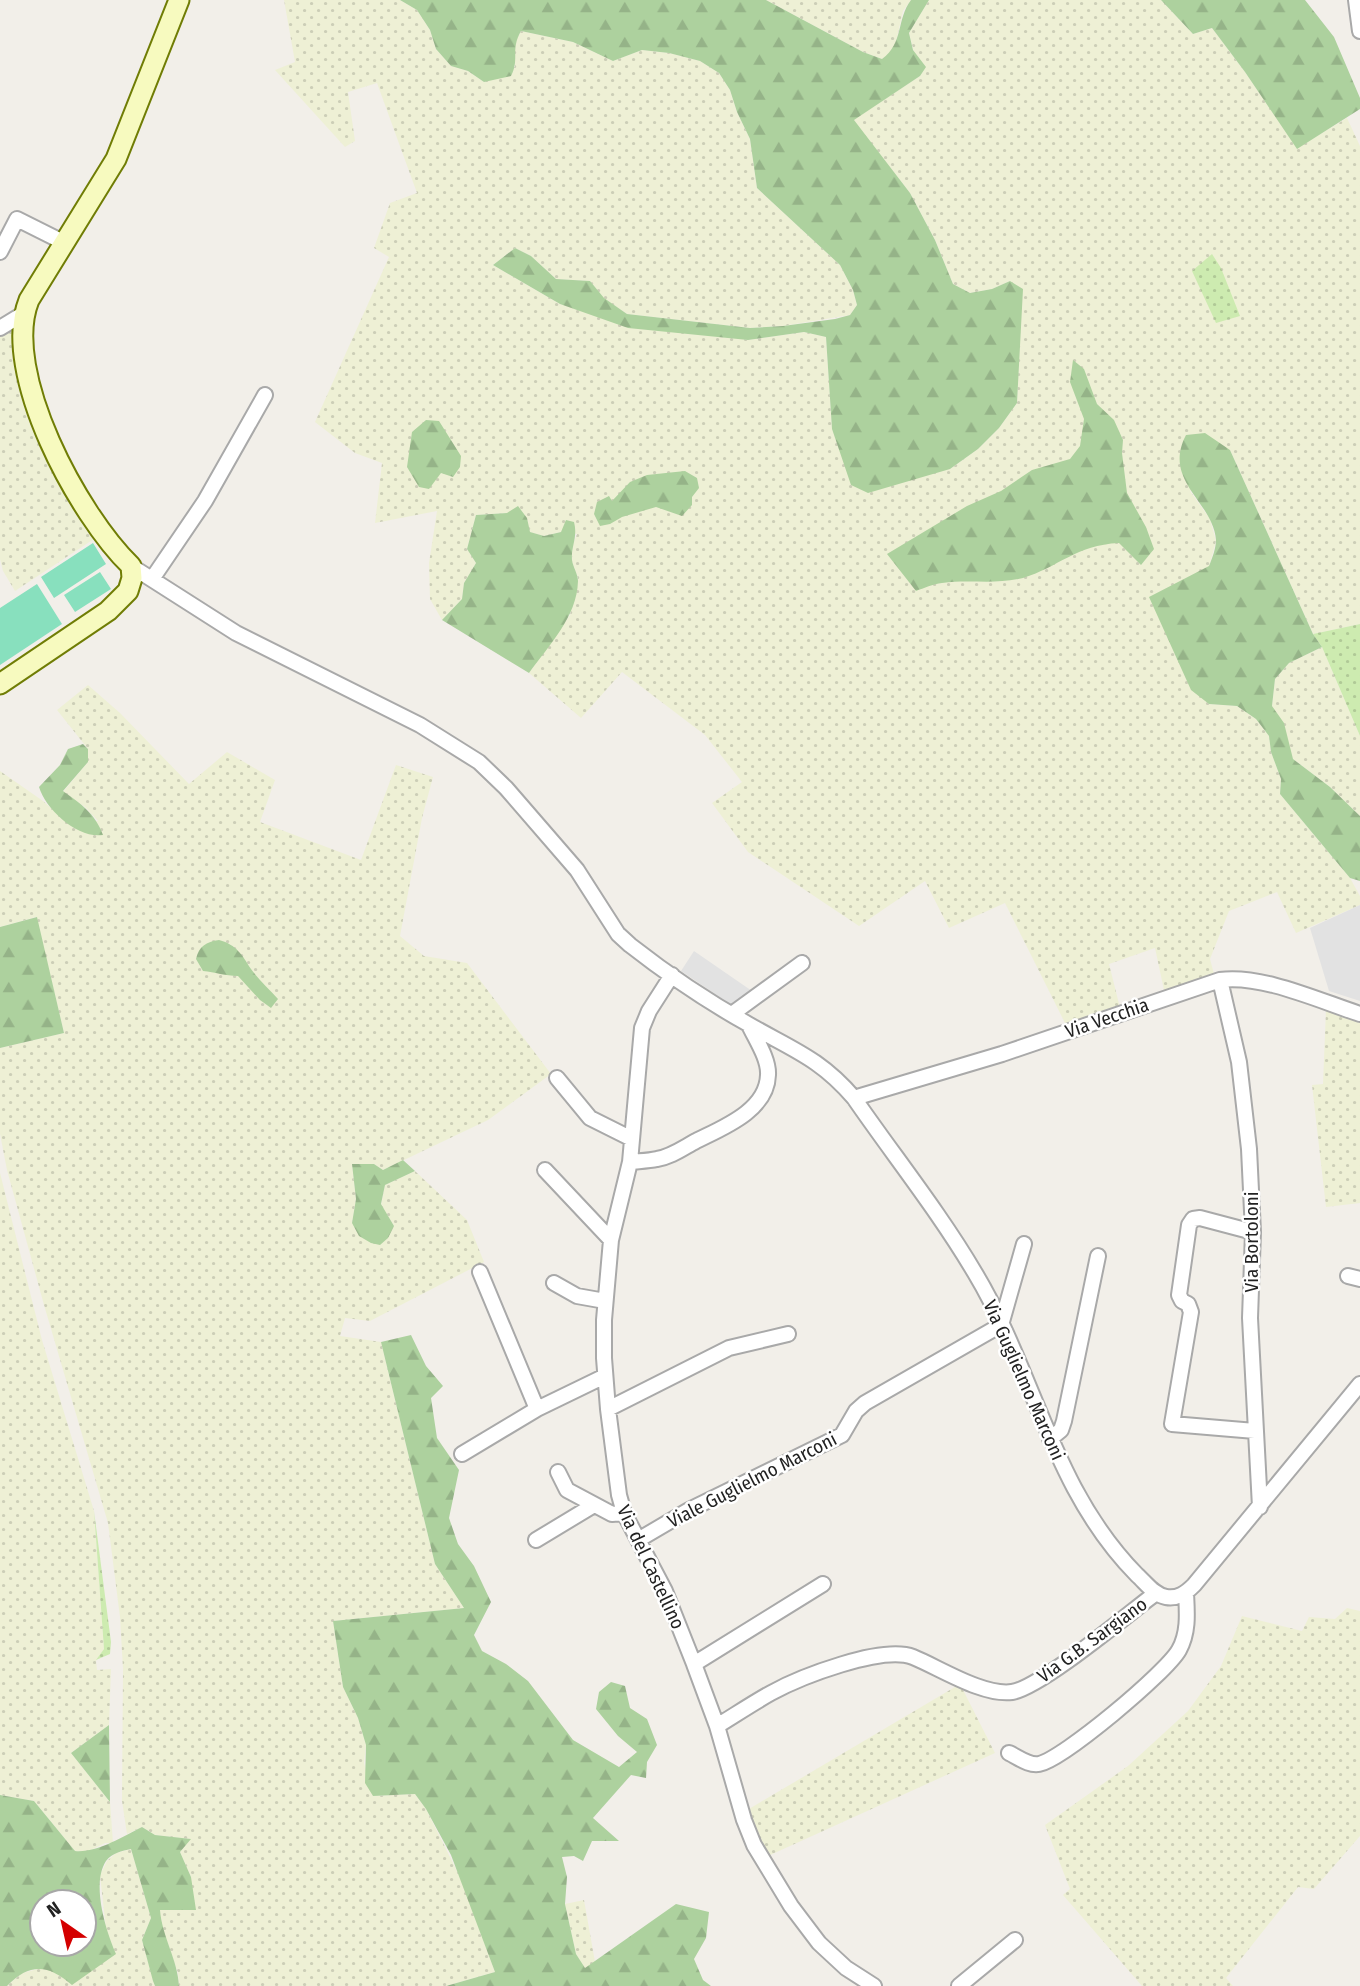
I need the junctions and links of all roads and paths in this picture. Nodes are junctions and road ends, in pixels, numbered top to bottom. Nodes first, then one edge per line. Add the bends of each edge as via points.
1 (178, 0) edge
2 (1356, 0) edge
3 (1360, 31) edge
4 (65, 243) junction
5 (0, 252) edge
6 (23, 314) junction
7 (0, 328) edge
8 (265, 395) dead end
9 (131, 566) junction
10 (152, 579) junction
11 (0, 684) edge
12 (802, 963) dead end
13 (670, 974) junction
14 (1220, 980) junction
15 (732, 1014) junction
16 (1360, 1014) edge
17 (749, 1025) junction
18 (557, 1078) dead end
19 (854, 1098) junction
20 (632, 1139) junction
21 (630, 1162) junction
22 (544, 1170) dead end
23 (1253, 1232) junction
24 (611, 1240) junction
25 (1024, 1244) dead end
26 (1098, 1256) dead end
27 (480, 1272) dead end
28 (554, 1283) dead end
29 (605, 1301) junction
30 (1002, 1325) junction
31 (788, 1334) dead end
32 (605, 1376) junction
33 (1360, 1384) edge
34 (537, 1409) junction
35 (607, 1409) junction
36 (1255, 1431) junction
37 (1050, 1439) junction
38 (462, 1454) dead end
39 (558, 1472) dead end
40 (594, 1505) junction
41 (1260, 1507) junction
42 (624, 1513) junction
43 (638, 1539) junction
44 (536, 1540) dead end
45 (823, 1584) dead end
46 (1156, 1593) junction
47 (1186, 1593) junction
48 (694, 1664) junction
49 (717, 1726) junction
50 (1009, 1753) dead end
51 (1015, 1940) dead end
52 (874, 1986) edge
53 (959, 1986) edge

1 - 4 street via 121,149
2 - 3 street
4 - 5 street via 17,219
4 - 6 street
6 - 7 street
6 - 9 street via 21,359 34,409 80,499
8 - 10 street via 205,501
9 - 10 street, Via Guglielmo Marconi
9 - 11 street via 128,591 108,611
10 - 13 street, Via Guglielmo Marconi via 236,632 420,725 479,762 582,876 618,934
12 - 15 street
13 - 15 street, Via Guglielmo Marconi
13 - 20 street, Via del Castellino via 642,1028
14 - 16 street, Via Vecchia via 1261,982
14 - 19 street, Via Vecchia via 1002,1054
14 - 23 street, Via Bortoloni via 1239,1062
15 - 17 street, Via Guglielmo Marconi
17 - 19 street, Via Guglielmo Marconi via 817,1062
17 - 21 street via 768,1075 756,1103 733,1122 670,1155
18 - 20 street via 590,1118
19 - 30 street, Via Guglielmo Marconi via 962,1252
20 - 21 street, Via del Castellino
21 - 24 street, Via del Castellino
22 - 24 street
23 - 36 street, Via Bortoloni via 1250,1318
23 - 36 street via 1200,1218 1189,1224 1179,1294 1191,1312 1172,1424
24 - 29 street, Via del Castellino
25 - 30 street
26 - 37 street via 1064,1421
27 - 34 street
28 - 29 street via 577,1296
29 - 32 street, Via del Castellino
30 - 37 street, Via Guglielmo Marconi
30 - 43 street, Viale Guglielmo Marconi via 865,1403 842,1434
31 - 35 street via 729,1348
32 - 34 street
32 - 35 street, Via del Castellino
33 - 41 street
34 - 38 street
35 - 42 street, Via del Castellino
36 - 41 street, Via Bortoloni
37 - 46 street, Via Guglielmo Marconi via 1096,1527
39 - 40 street via 567,1490
40 - 42 street via 611,1514
40 - 44 street
41 - 47 street
42 - 43 street, Via del Castellino
43 - 48 street, Via del Castellino
45 - 48 street
46 - 47 street via 1169,1597
46 - 49 street, Via G.B. Sargiano via 1021,1690 993,1692 913,1657 887,1654 796,1681
47 - 50 street via 1182,1643 1171,1662 1148,1684 1041,1764 1032,1765
48 - 49 street, Via del Castellino
49 - 52 street, Via del Castellino via 747,1831 765,1865 820,1943
51 - 53 street

